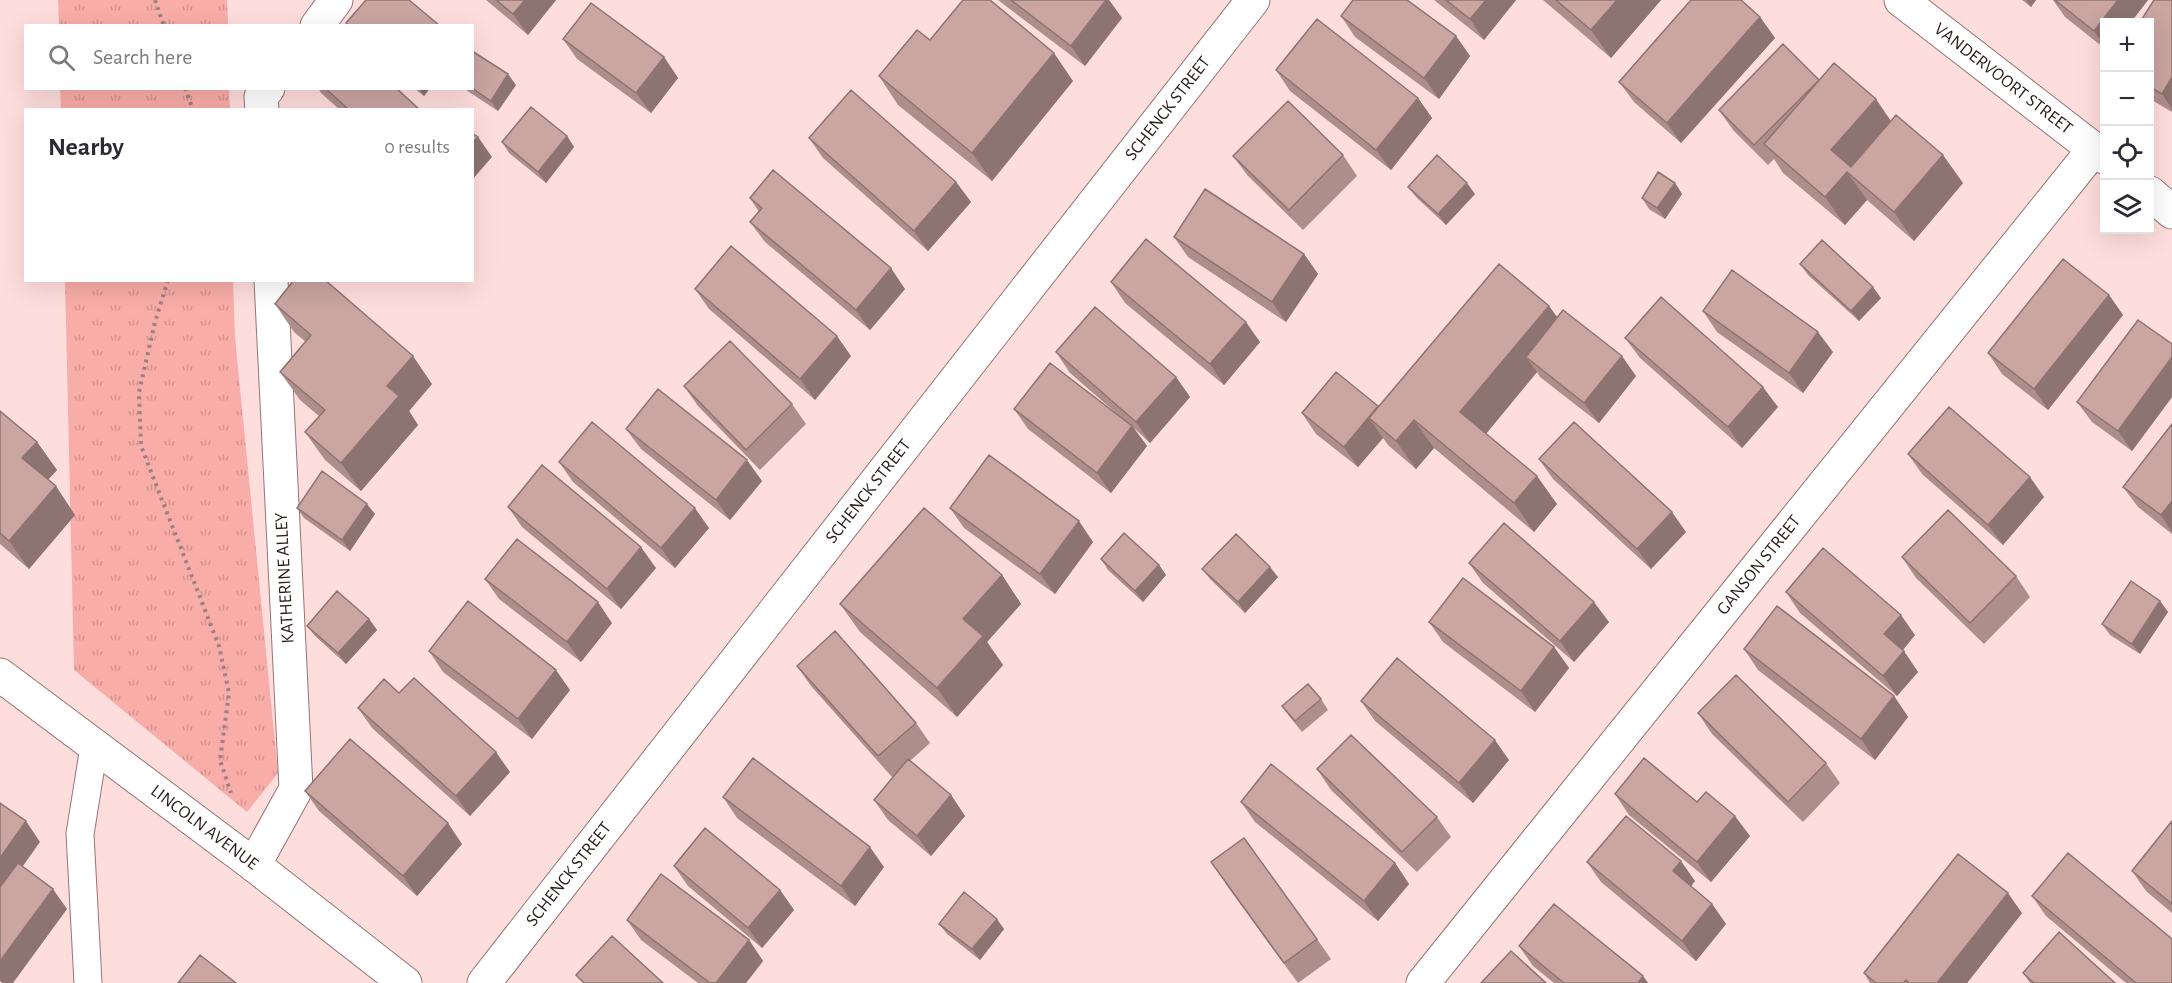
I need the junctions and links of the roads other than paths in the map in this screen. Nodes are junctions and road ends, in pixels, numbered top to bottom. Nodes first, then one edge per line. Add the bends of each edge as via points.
1 (336, 0) edge
2 (1253, 0) edge
3 (1901, 0) edge
4 (318, 24) edge
5 (2099, 153) edge
6 (2154, 197) edge
7 (2172, 212) edge
8 (270, 282) edge
9 (0, 675) edge
10 (94, 747) junction
11 (254, 865) junction
12 (88, 983) edge
13 (405, 983) edge
14 (484, 983) edge
15 (1423, 983) edge

1 - 4 street
2 - 14 street, SCHENCK STREET
3 - 5 street, VANDERVOORT STREET
5 - 15 street, GANSON STREET
6 - 7 street
8 - 11 street, KATHERINE ALLEY via 296,789
9 - 10 street, LINCOLN AVENUE
10 - 11 street, LINCOLN AVENUE
10 - 12 lane via 80,834
11 - 13 street, LINCOLN AVENUE

